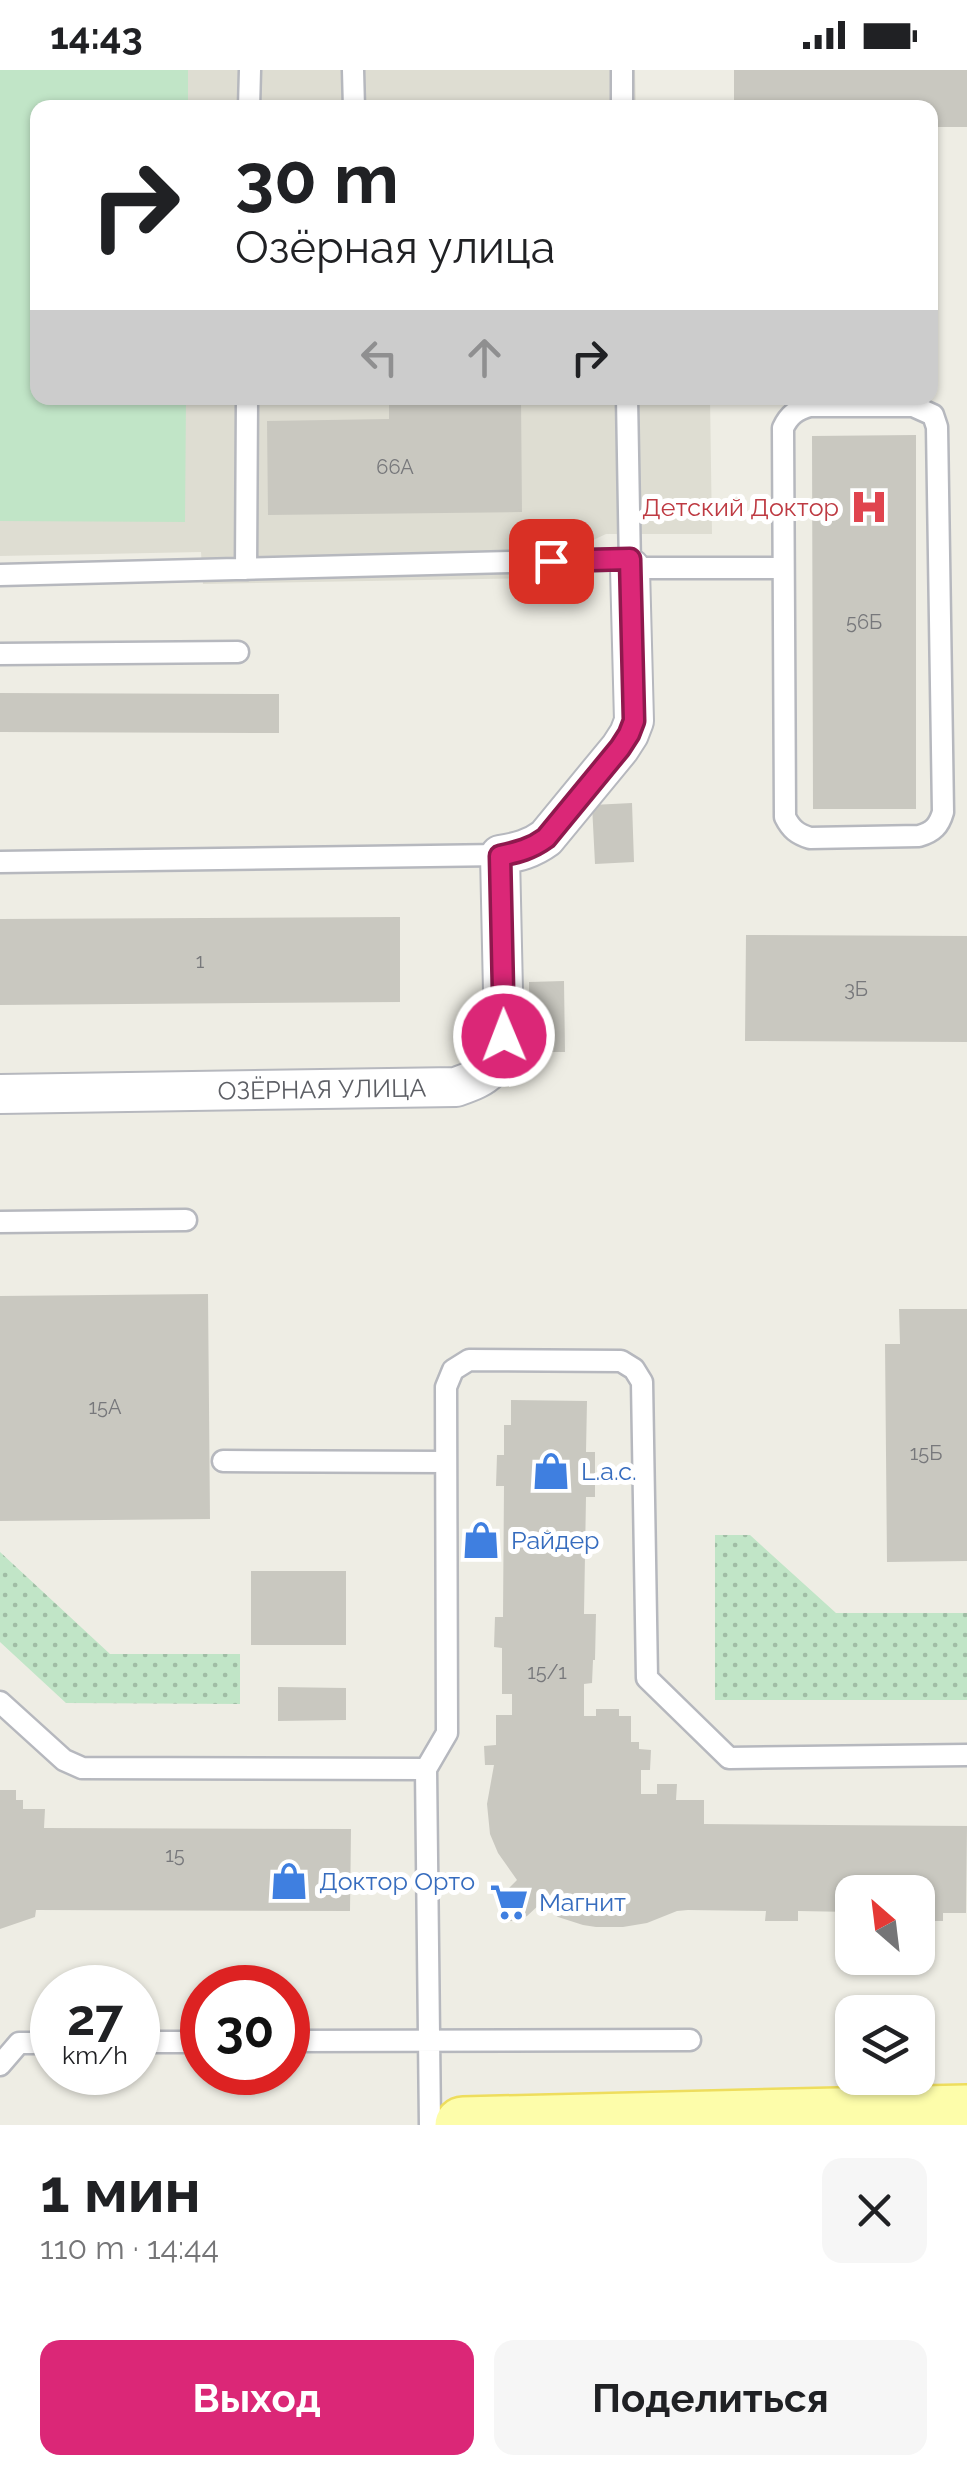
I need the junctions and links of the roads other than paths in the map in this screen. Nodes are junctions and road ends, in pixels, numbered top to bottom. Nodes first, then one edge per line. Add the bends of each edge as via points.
1 (250, 70) edge
2 (353, 70) edge
3 (622, 70) edge
4 (249, 100) edge
5 (354, 100) edge
6 (622, 100) edge
7 (247, 405) edge
8 (627, 405) edge
9 (630, 564) junction
10 (784, 568) junction
11 (246, 569) junction
12 (0, 575) edge
13 (238, 652) dead end
14 (0, 654) edge
15 (500, 856) junction
16 (0, 862) edge
17 (0, 1094) edge
18 (186, 1220) dead end
19 (0, 1222) edge
20 (223, 1461) dead end
21 (446, 1462) junction
22 (0, 1702) edge
23 (967, 1755) edge
24 (426, 1770) junction
25 (429, 2040) junction
26 (690, 2040) dead end
27 (310, 2042) edge
28 (30, 2043) edge
29 (0, 2066) edge
30 (967, 2113) edge
31 (430, 2125) edge
32 (463, 2125) edge

1 - 4 lane
2 - 5 lane
3 - 6 lane
7 - 11 lane
8 - 9 lane
9 - 10 lane
9 - 11 lane
9 - 15 street via 629,734 546,838
10 - 10 lane via 790,828 810,838 930,833 944,812 932,414 913,406 810,406 788,416
11 - 12 lane
13 - 14 lane
15 - 16 lane
15 - 17 street, ОЗЁРНАЯ УЛИЦА via 504,1036 482,1078 456,1087
18 - 19 lane
20 - 21 lane
21 - 23 lane via 446,1386 453,1370 469,1360 621,1361 642,1382 646,1678 729,1758
21 - 24 lane via 447,1733
22 - 24 lane via 64,1760 82,1768
24 - 25 lane
25 - 26 lane
25 - 27 lane
25 - 31 lane
28 - 29 lane via 19,2043
30 - 32 main road

